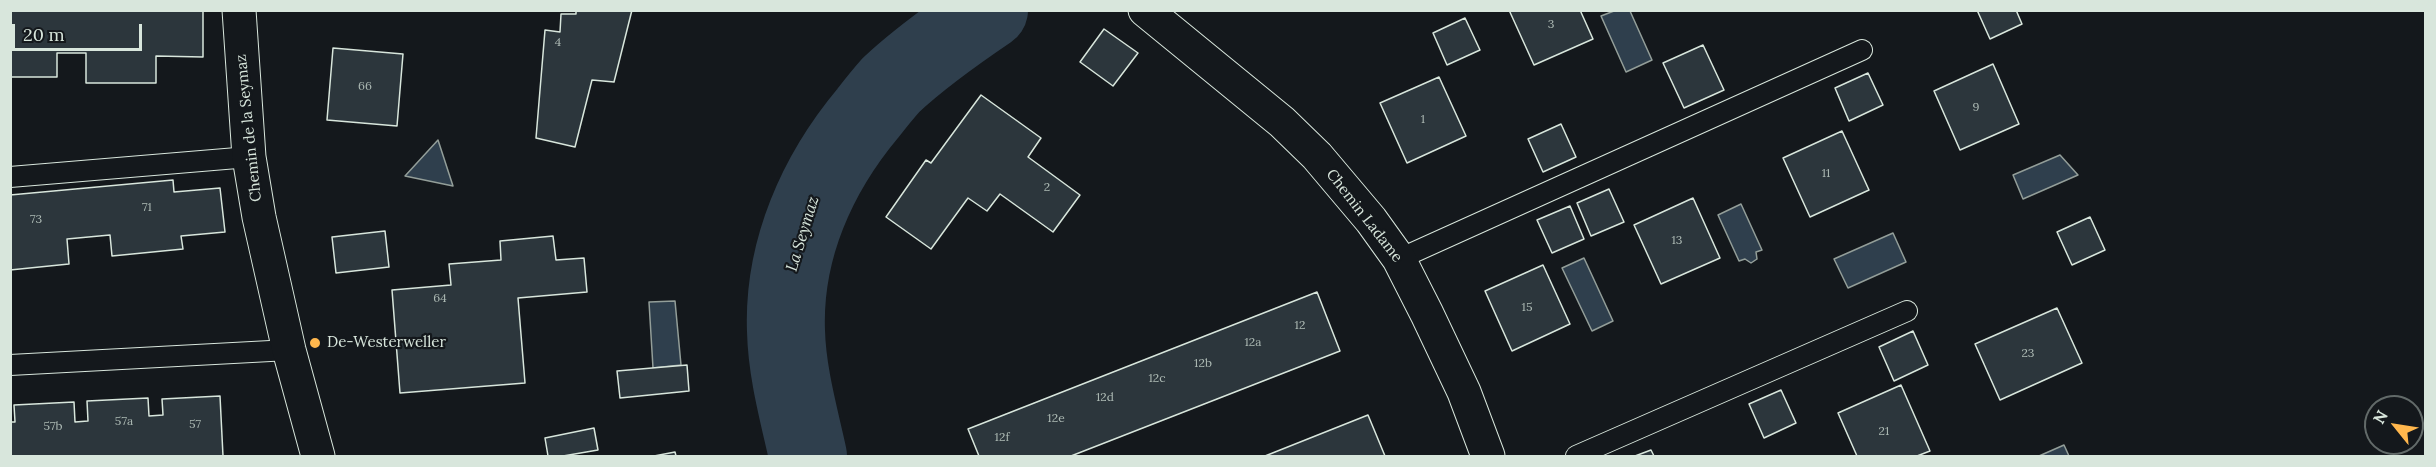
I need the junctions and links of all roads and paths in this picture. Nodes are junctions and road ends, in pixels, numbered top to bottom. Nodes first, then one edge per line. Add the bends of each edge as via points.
1 (239, 10) edge
2 (1157, 20) edge
3 (1862, 50) dead end
4 (249, 157) junction
5 (10, 177) edge
6 (1399, 259) junction
7 (1907, 310) dead end
8 (289, 350) junction
9 (10, 365) edge
10 (318, 456) edge
11 (1488, 456) edge
12 (1576, 456) edge

1 - 4 street, Chemin de la Seymaz
2 - 6 street, Chemin Ladame via 1282,122 1317,156
3 - 6 lane
4 - 5 lane
4 - 8 street, Chemin de la Seymaz
6 - 11 street, Chemin Ladame via 1464,392
7 - 12 lane
8 - 9 lane
8 - 10 street, Chemin de la Seymaz

